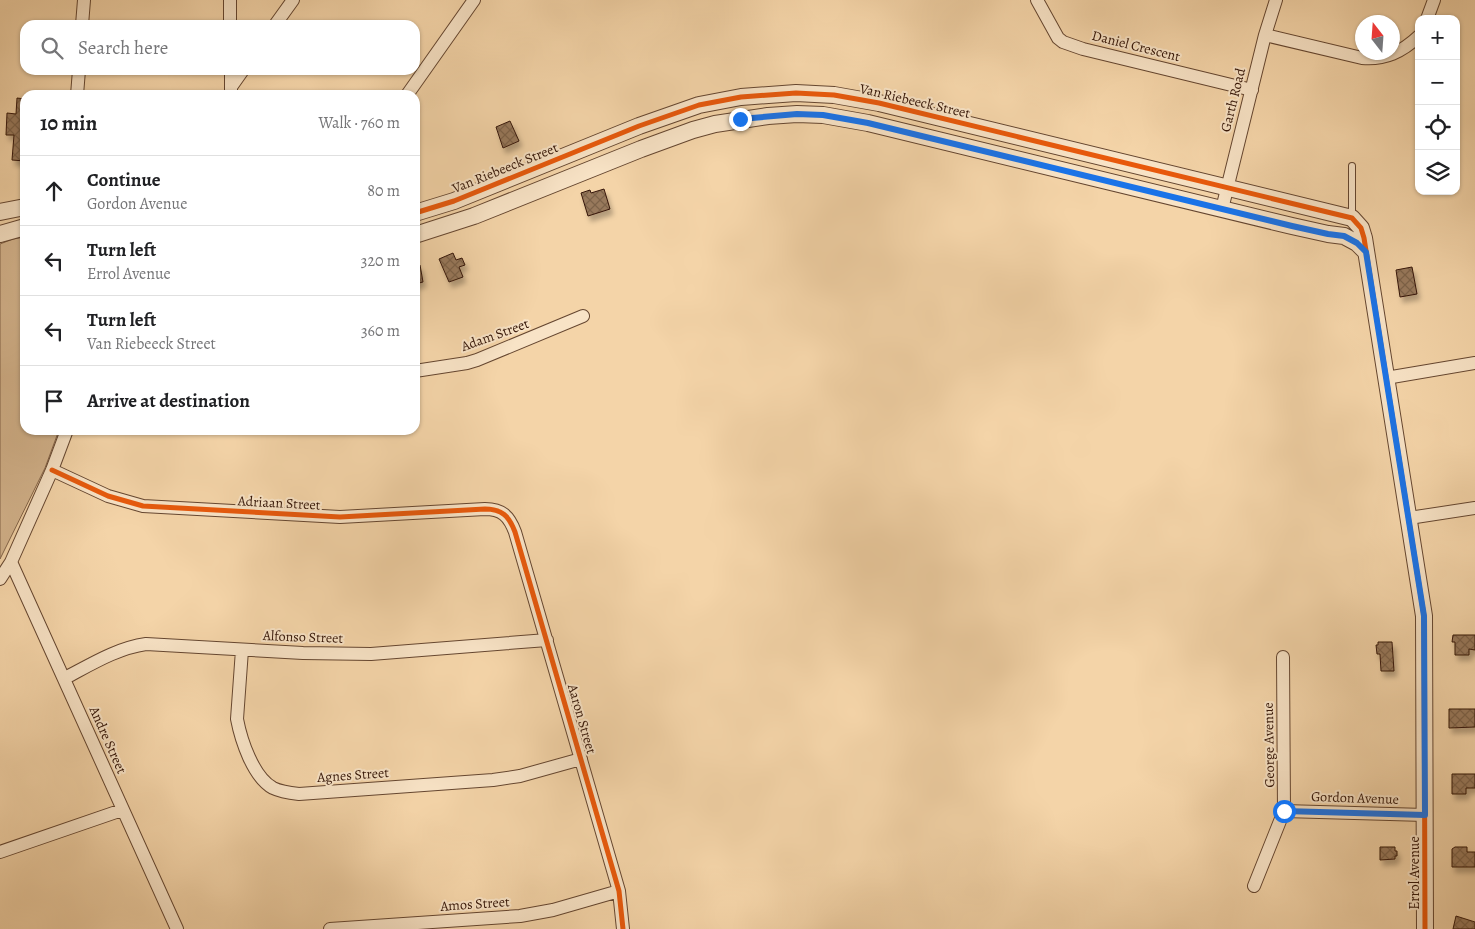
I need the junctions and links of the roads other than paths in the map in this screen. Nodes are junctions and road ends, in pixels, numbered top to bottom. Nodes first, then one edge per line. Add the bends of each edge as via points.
1 (84, 0) edge
2 (230, 0) edge
3 (293, 0) edge
4 (474, 0) edge
5 (1037, 0) edge
6 (1276, 0) edge
7 (1434, 0) edge
8 (1428, 15) edge
9 (82, 20) edge
10 (230, 20) edge
11 (279, 20) edge
12 (1265, 35) junction
13 (1415, 39) edge
14 (79, 75) edge
15 (231, 75) edge
16 (240, 75) edge
17 (77, 90) edge
18 (231, 90) edge
19 (232, 90) edge
20 (411, 90) edge
21 (1252, 90) junction
22 (796, 93) junction
23 (797, 114) junction
24 (1352, 166) dead end
25 (1227, 188) junction
26 (20, 208) edge
27 (1222, 209) junction
28 (420, 211) edge
29 (0, 212) edge
30 (1352, 218) junction
31 (20, 229) edge
32 (420, 233) edge
33 (0, 234) edge
34 (1366, 252) junction
35 (583, 316) dead end
36 (1475, 363) edge
37 (420, 370) edge
38 (1386, 378) junction
39 (65, 435) edge
40 (52, 470) junction
41 (1475, 508) edge
42 (509, 517) joint
43 (1409, 518) junction
44 (11, 562) junction
45 (0, 579) edge
46 (547, 640) junction
47 (242, 650) junction
48 (1283, 657) dead end
49 (64, 678) junction
50 (581, 759) junction
51 (122, 810) junction
52 (1284, 811) junction
53 (1425, 815) junction
54 (0, 852) edge
55 (1254, 886) dead end
56 (619, 890) junction
57 (177, 929) edge
58 (330, 929) edge
59 (623, 929) edge
60 (1425, 929) edge

1 - 9 street
2 - 10 street
3 - 11 street
4 - 20 street
5 - 21 street, Daniel Crescent via 1063,42
6 - 12 street, Garth Road
7 - 8 street
12 - 13 street via 1362,58 1382,58 1398,52
12 - 21 street, Garth Road
14 - 17 street
15 - 18 street
16 - 19 street
21 - 25 street, Garth Road
22 - 23 street
22 - 25 street, Van Riebeeck Street via 834,95 879,103
22 - 28 street, Van Riebeeck Street via 741,97 688,108
23 - 27 street via 868,123
23 - 32 street via 740,119 693,130 474,216
24 - 30 lane
25 - 27 street, Garth Road
25 - 30 street, Van Riebeeck Street
26 - 29 street
27 - 34 street via 1344,236
30 - 34 street via 1361,228
31 - 33 street
34 - 38 street, Errol Avenue
35 - 37 street, Adam Street via 477,360
36 - 38 street
38 - 43 street, Errol Avenue
39 - 40 street
40 - 42 street, Adriaan Street via 108,496 143,506 340,517 491,509
40 - 44 street
41 - 43 street
42 - 46 street, Aaron Street
43 - 53 street, Errol Avenue via 1424,616
44 - 45 street
44 - 49 street, Andre Street
46 - 47 street, Alfonso Street via 371,654
46 - 50 street, Aaron Street
47 - 49 street, Alfonso Street via 137,645
47 - 50 street, Agnes Street via 237,719 240,730 260,774 271,787 281,791 299,794 501,779
48 - 52 street, George Avenue
49 - 51 street, Andre Street
50 - 56 street, Aaron Street
51 - 54 street
51 - 57 street, Andre Street
52 - 53 street, Gordon Avenue
52 - 55 street, George Avenue
53 - 60 street, Errol Avenue
56 - 58 street, Amos Street via 553,910 520,916
56 - 59 street, Aaron Street

